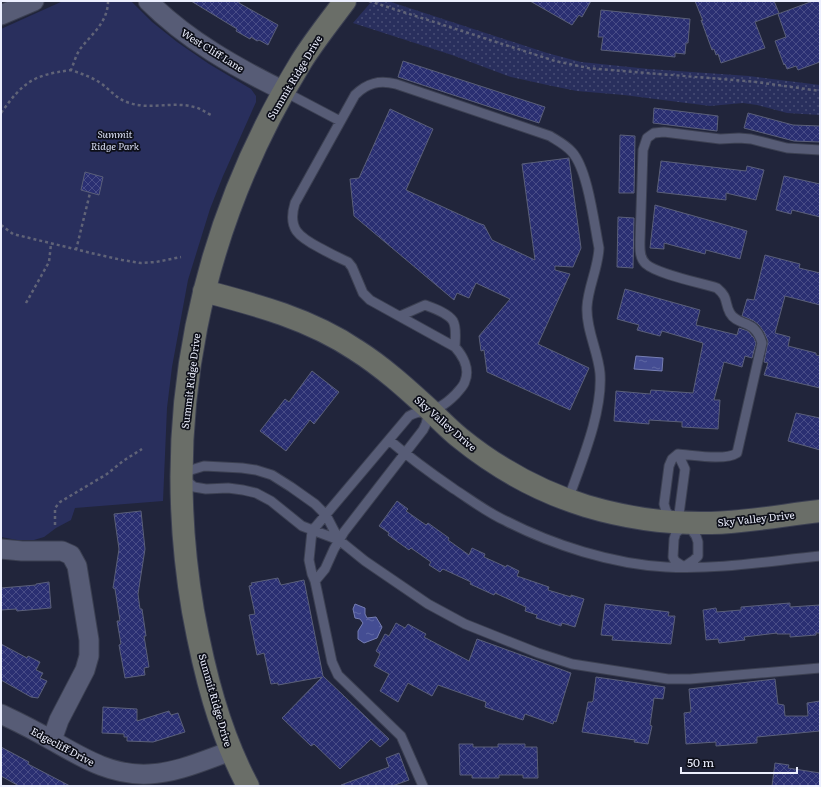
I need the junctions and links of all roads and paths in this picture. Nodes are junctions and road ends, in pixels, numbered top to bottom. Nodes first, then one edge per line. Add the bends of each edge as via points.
1 (34, 1) edge
2 (108, 1) edge
3 (148, 1) edge
4 (344, 1) edge
5 (369, 1) edge
6 (1, 16) edge
7 (71, 70) junction
8 (284, 91) junction
9 (820, 91) edge
10 (1, 113) edge
11 (211, 115) dead end
12 (340, 121) junction
13 (820, 150) edge
14 (90, 193) dead end
15 (1, 225) edge
16 (51, 244) junction
17 (76, 250) junction
18 (181, 257) dead end
19 (204, 291) junction
20 (26, 303) dead end
21 (400, 316) junction
22 (455, 347) junction
23 (429, 410) junction
24 (389, 440) junction
25 (142, 449) dead end
26 (404, 453) junction
27 (678, 454) junction
28 (182, 477) junction
29 (568, 500) junction
30 (820, 511) edge
31 (326, 515) junction
32 (681, 522) junction
33 (55, 525) dead end
34 (312, 531) junction
35 (338, 540) junction
36 (1, 549) edge
37 (820, 556) edge
38 (684, 567) junction
39 (316, 581) junction
40 (820, 668) edge
41 (1, 714) edge
42 (52, 740) junction
43 (231, 751) junction
44 (151, 780) edge
45 (248, 786) edge
46 (423, 786) edge

1 - 6 street
2 - 7 path via 108,8 99,28 80,50
3 - 8 street, West Cliff Lane via 202,45
4 - 8 street, Summit Ridge Drive
5 - 9 path via 555,61 588,68 756,82
7 - 10 path via 45,74 25,84 14,94
7 - 11 path via 88,76 128,103 179,104 195,107
8 - 12 lane
8 - 19 street, Summit Ridge Drive via 234,196
12 - 21 lane via 295,203 292,223 304,240 348,262 363,293 370,300
12 - 29 lane via 354,95 372,83 385,82 550,136 573,152 581,165 599,248 587,308 600,374 596,416
13 - 27 lane via 787,148 751,139 720,139 664,132 654,133 647,138 643,150 640,252 645,263 655,270 717,288 724,293 731,314 754,327 762,342 737,453 718,457
14 - 17 path
15 - 16 path via 13,234
16 - 17 path
16 - 20 path via 49,262
17 - 18 path via 141,263
19 - 23 street, Sky Valley Drive via 253,304 324,332 378,365
19 - 28 street, Summit Ridge Drive via 188,373
21 - 22 lane
21 - 22 lane via 425,305 448,316 454,325
22 - 23 lane via 465,362 465,382 442,406
23 - 24 lane via 409,416
23 - 26 lane via 423,430
23 - 29 street, Sky Valley Drive via 460,438 495,463 526,481
24 - 26 lane
24 - 31 lane
25 - 33 path via 60,502 55,508
26 - 35 lane
26 - 38 lane via 472,501 505,521 538,535 600,556 665,567
27 - 32 lane via 685,469 679,514
27 - 32 lane via 669,466 664,504 666,511
28 - 31 lane via 191,470 204,466 256,470 292,487
28 - 34 lane via 194,487 228,488 256,494 271,501
28 - 43 street, Summit Ridge Drive via 184,540 196,627 215,704
29 - 32 street, Sky Valley Drive via 620,515
30 - 32 street, Sky Valley Drive via 740,521
31 - 34 lane
31 - 35 lane
32 - 38 lane via 674,539 673,557
32 - 38 lane via 696,536 698,542 698,556
34 - 35 lane
34 - 39 lane via 309,560
35 - 39 lane via 325,569
35 - 40 lane via 395,583 440,611 465,624 572,664 668,679
36 - 42 street via 62,551 71,555 77,566 89,640 89,656
37 - 38 lane via 725,566
39 - 46 lane via 332,662 338,675 401,736
41 - 42 street, Edgecliff Drive
42 - 44 street, Edgecliff Drive via 85,760 107,769
43 - 44 street, Edgecliff Drive via 164,773
43 - 45 street, Summit Ridge Drive

